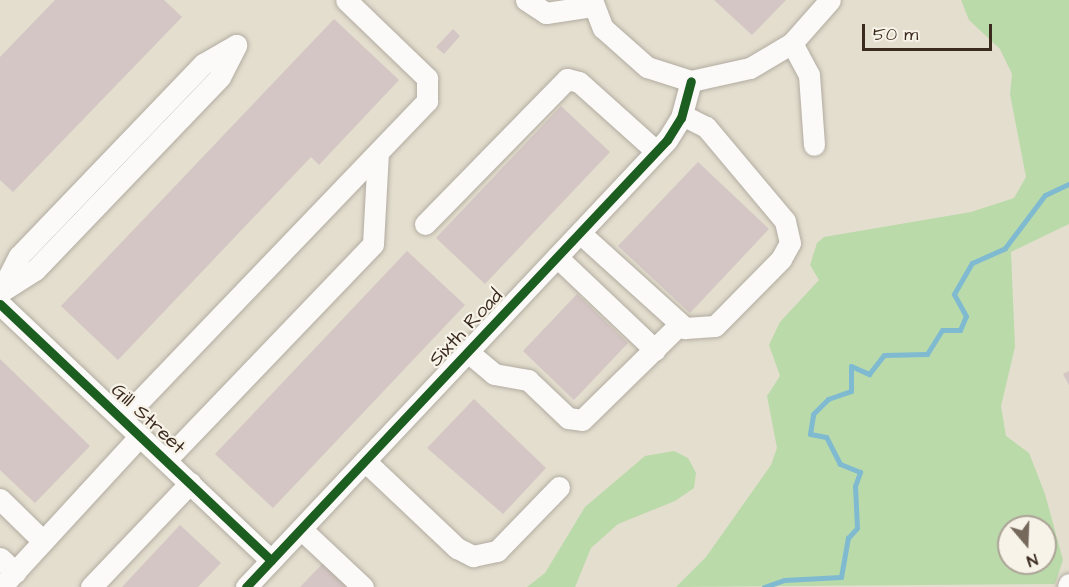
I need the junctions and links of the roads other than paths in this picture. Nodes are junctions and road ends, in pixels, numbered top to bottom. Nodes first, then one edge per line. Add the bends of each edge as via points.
1 (346, 0) edge
2 (526, 0) edge
3 (830, 0) edge
4 (592, 3) edge
5 (792, 43) junction
6 (691, 81) junction
7 (682, 115) junction
8 (814, 145) dead end
9 (657, 151) junction
10 (378, 153) junction
11 (425, 224) dead end
12 (580, 233) junction
13 (557, 257) junction
14 (1, 295) edge
15 (678, 326) junction
16 (655, 350) junction
17 (468, 352) junction
18 (122, 419) junction
19 (140, 436) junction
20 (166, 460) junction
21 (365, 461) junction
22 (190, 483) junction
23 (559, 487) dead end
24 (0, 499) edge
25 (301, 529) junction
26 (43, 541) junction
27 (272, 560) junction
28 (6, 572) edge
29 (91, 587) edge
30 (246, 587) edge
31 (363, 587) edge

1 - 10 street via 430,85 425,104
2 - 4 street via 546,13
3 - 5 street
4 - 6 street via 603,28 647,67
5 - 6 street via 745,70
5 - 8 street via 809,75
6 - 7 street, Sixth Road
7 - 9 street, Sixth Road
7 - 15 street via 706,127 783,217 790,238 781,259 717,325 707,330
9 - 11 street via 579,82 567,79
9 - 12 street, Sixth Road
10 - 18 street
10 - 20 street via 374,244
12 - 13 street, Sixth Road
12 - 15 street
13 - 16 street
13 - 17 street, Sixth Road
14 - 14 street via 33,273 220,77 236,45 205,62 19,256
14 - 18 street, Gill Street
15 - 16 street
16 - 17 street via 592,415 579,421 528,380 494,374
17 - 21 street, Sixth Road
18 - 19 street, Gill Street
19 - 20 street, Gill Street
19 - 26 street
20 - 22 street, Gill Street
21 - 23 street via 457,548 473,556 501,547
21 - 25 street, Sixth Road
22 - 27 street, Gill Street
22 - 29 street
24 - 26 street
25 - 27 street, Sixth Road
25 - 31 street
26 - 28 street
27 - 30 street, Sixth Road

